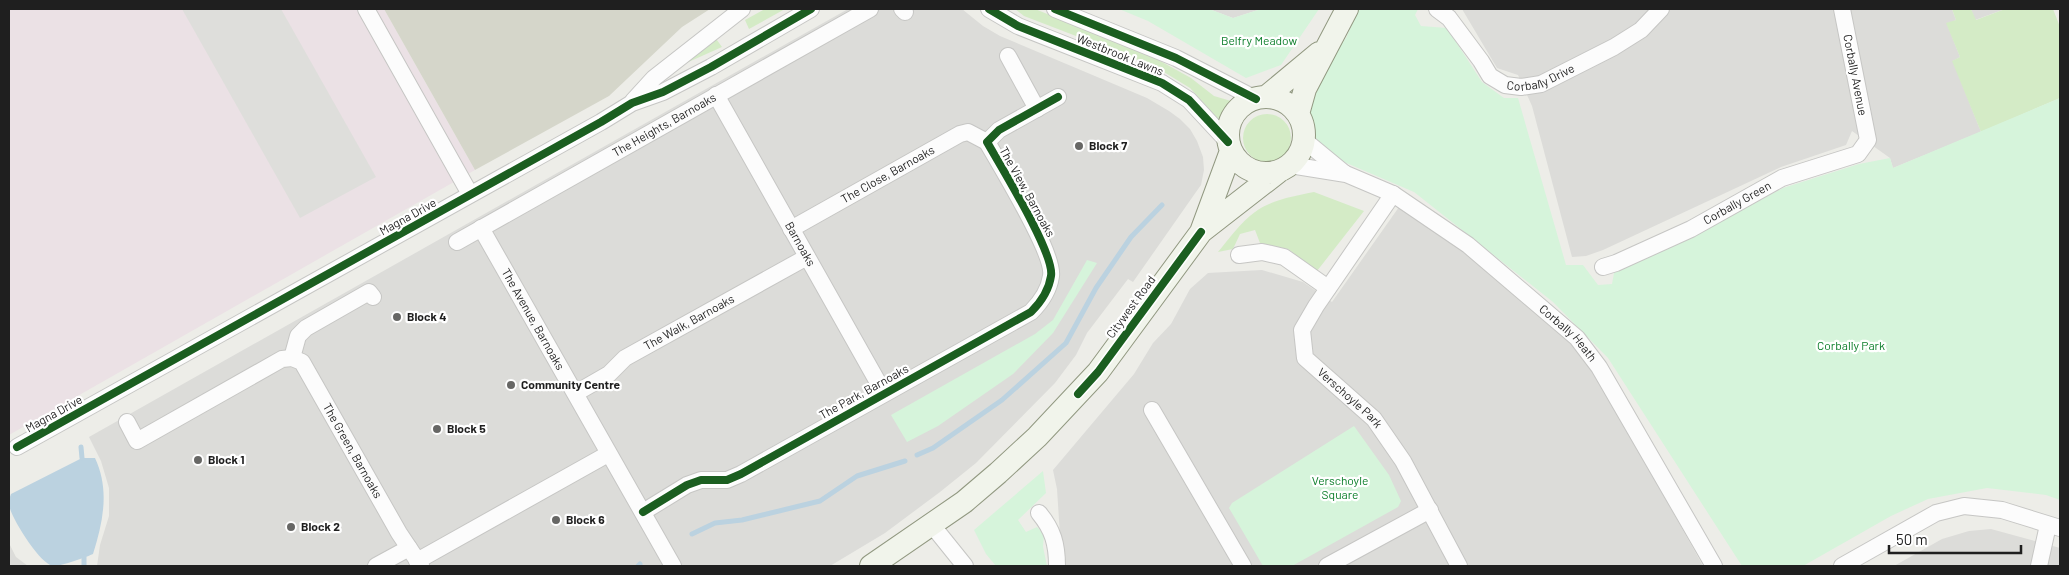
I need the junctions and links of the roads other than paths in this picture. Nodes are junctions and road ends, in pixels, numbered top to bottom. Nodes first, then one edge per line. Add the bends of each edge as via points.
1 (366, 9) edge
2 (742, 9) edge
3 (811, 9) edge
4 (870, 9) edge
5 (989, 9) edge
6 (1054, 9) edge
7 (1347, 9) edge
8 (1437, 9) edge
9 (1661, 9) edge
10 (1842, 9) edge
11 (1329, 44) junction
12 (1008, 56) dead end
13 (716, 96) junction
14 (1058, 97) dead end
15 (1261, 98) junction
16 (632, 103) junction
17 (1037, 109) junction
18 (1298, 114) junction
19 (1304, 140) junction
20 (1868, 140) joint
21 (987, 142) junction
22 (1230, 146) junction
23 (1284, 168) junction
24 (1346, 174) junction
25 (470, 194) junction
26 (1392, 194) junction
27 (481, 228) junction
28 (792, 229) junction
29 (1201, 232) junction
30 (457, 242) dead end
31 (1045, 248) joint
32 (1239, 255) dead end
33 (807, 256) junction
34 (1603, 267) dead end
35 (1328, 288) junction
36 (373, 297) dead end
37 (292, 358) junction
38 (576, 393) junction
39 (884, 393) junction
40 (1152, 410) dead end
41 (127, 422) dead end
42 (17, 447) dead end
43 (608, 454) junction
44 (1430, 510) junction
45 (643, 512) junction
46 (1039, 513) dead end
47 (932, 525) junction
48 (2054, 526) edge
49 (416, 558) edge
50 (376, 566) edge
51 (673, 566) edge
52 (871, 566) edge
53 (965, 566) edge
54 (1056, 566) edge
55 (1243, 566) edge
56 (1327, 566) edge
57 (1459, 566) edge
58 (1714, 566) edge
59 (1842, 566) edge
60 (2039, 566) edge

1 - 25 street
2 - 16 street, Magna Drive via 654,78
3 - 16 street, Magna Drive via 711,67 663,92
4 - 13 street, The Heights, Barnoaks
5 - 22 street, Westbrook Lawns via 1018,26 1162,83 1189,100
6 - 15 street, Westbrook Lawns via 1176,58
7 - 11 street
8 - 9 street, Corbally Drive via 1449,18 1490,76 1504,85 1521,87 1541,84 1614,47 1641,30
10 - 20 street, Corbally Avenue
11 - 15 street
11 - 18 street via 1305,89
12 - 17 street
13 - 27 street, The Heights, Barnoaks
13 - 28 street, Barnoaks
14 - 17 street, The View, Barnoaks
15 - 18 street via 1284,102
15 - 22 street via 1245,103 1237,110 1228,131
16 - 25 street, Magna Drive
17 - 21 street, The View, Barnoaks via 1000,130
18 - 19 street
19 - 23 street via 1297,158
19 - 24 street
20 - 34 street, Corbally Green via 1858,154 1782,178 1691,229
21 - 28 street, The Close, Barnoaks via 968,132 960,134
21 - 31 street, The View, Barnoaks
22 - 23 street via 1246,168 1261,173
22 - 29 street, Citywest Road
23 - 24 street
23 - 29 street, Citywest Road
24 - 26 street, Corbally Heath
25 - 42 street, Magna Drive
26 - 35 street, Verschoyle Park
26 - 58 street, Corbally Heath via 1468,244 1577,338 1599,367
27 - 30 street, The Heights, Barnoaks
27 - 38 street, The Avenue, Barnoaks
28 - 33 street, Barnoaks
29 - 47 street, Citywest Road via 1088,383 998,473
31 - 39 street, The Park, Barnoaks via 1052,274 1042,301 1031,312
32 - 35 street via 1262,252 1284,257
33 - 38 street, The Walk, Barnoaks via 625,358 609,374
33 - 39 street, Barnoaks
35 - 44 street, Verschoyle Park via 1302,330 1305,358 1374,419 1403,461
36 - 37 street via 369,292 306,328 298,336
37 - 41 street via 282,359 138,441
37 - 49 street, The Green, Barnoaks via 302,362
38 - 43 street, The Avenue, Barnoaks
39 - 45 street, The Park, Barnoaks via 741,474 728,480 701,480 687,485
40 - 55 street
43 - 45 street, The Avenue, Barnoaks
43 - 49 street
44 - 56 street
44 - 57 street, Verschoyle Park
45 - 51 street, The Avenue, Barnoaks
46 - 54 street via 1057,547
47 - 52 street, Citywest Road
47 - 53 street
48 - 59 street via 2002,510 1964,506 1936,513
48 - 60 street
49 - 50 street

